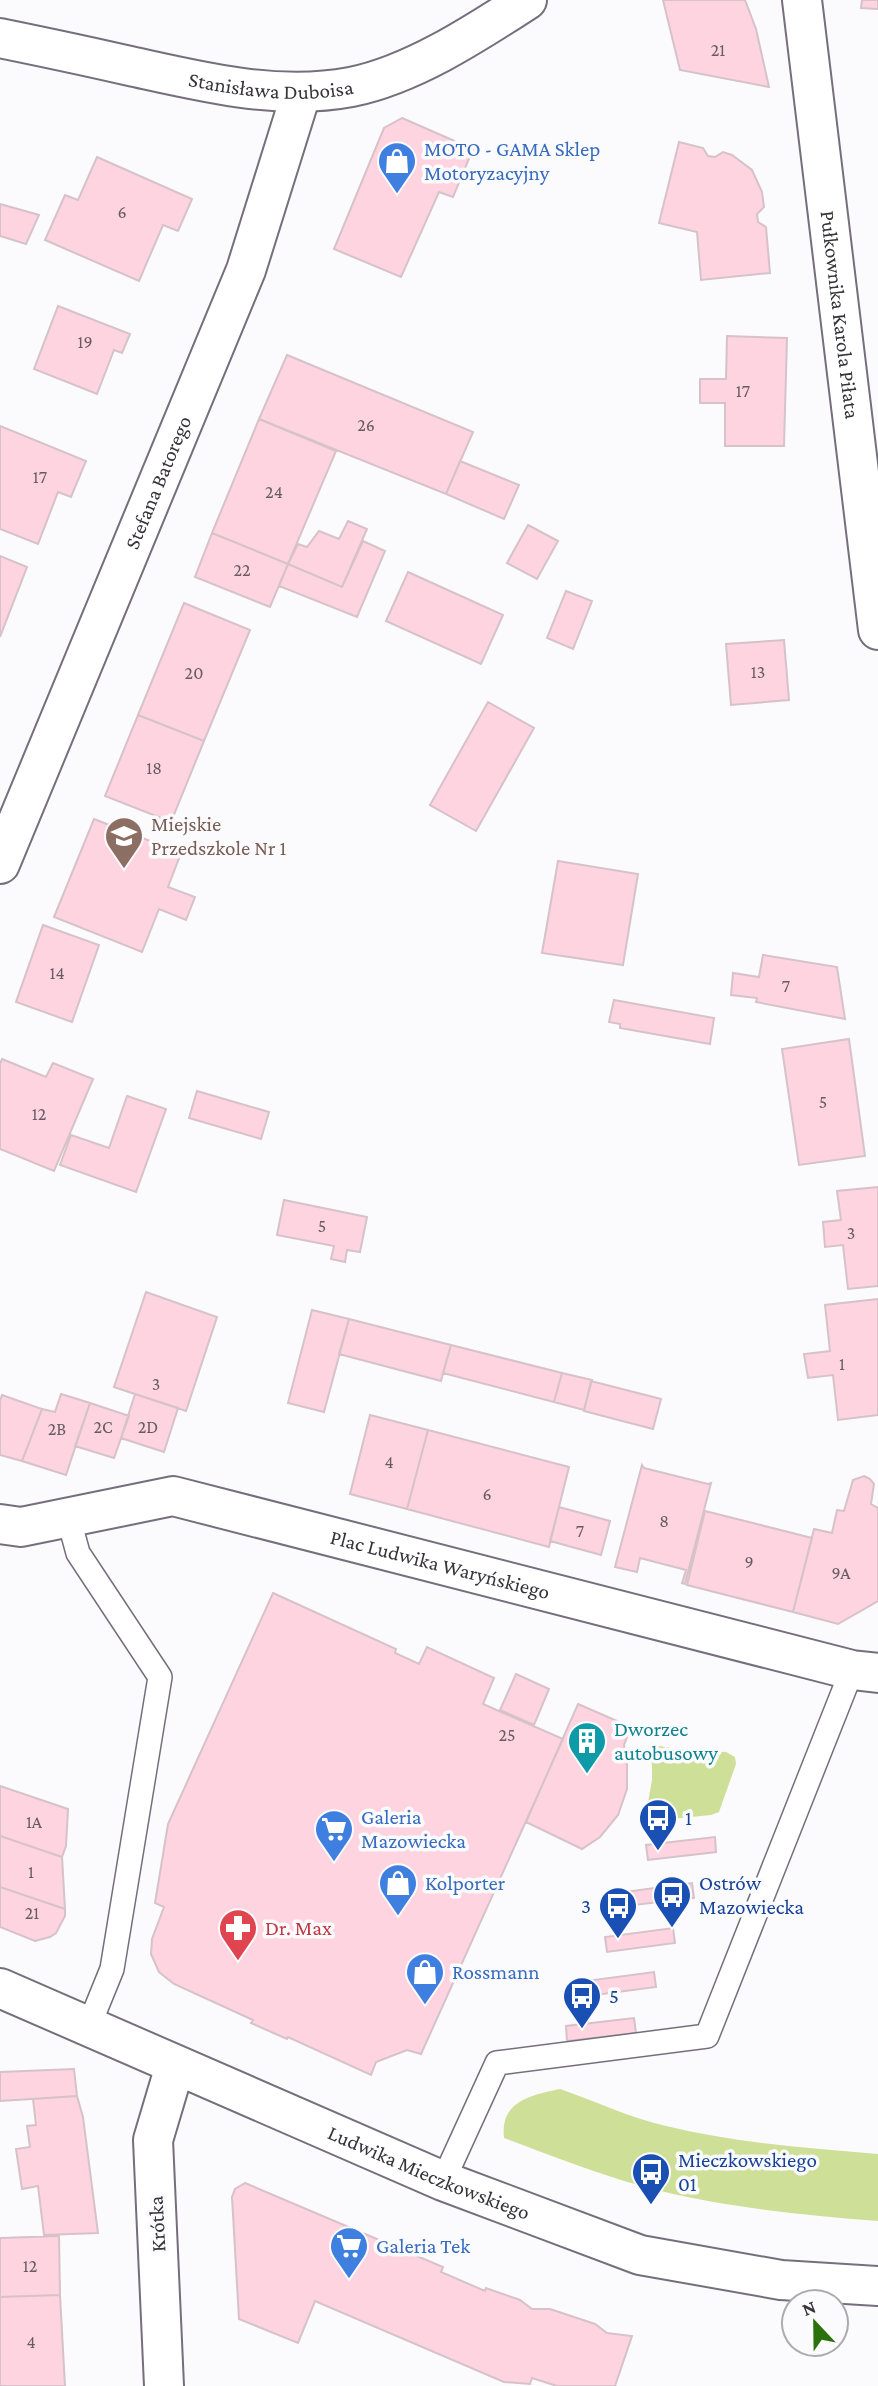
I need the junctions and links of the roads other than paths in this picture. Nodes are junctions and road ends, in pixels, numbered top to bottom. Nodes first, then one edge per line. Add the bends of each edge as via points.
1 (527, 0) edge
2 (802, 0) edge
3 (0, 38) edge
4 (301, 94) junction
5 (878, 630) edge
6 (0, 864) edge
7 (68, 1516) junction
8 (0, 1524) edge
9 (865, 1672) edge
10 (0, 1988) edge
11 (88, 2028) junction
12 (175, 2066) junction
13 (443, 2181) junction
14 (878, 2286) edge
15 (164, 2386) edge

1 - 4 street, Stanisława Duboisa via 463,40 394,74
2 - 5 street, Pułkownika Karola Piłata
3 - 4 street, Stanisława Duboisa via 209,84
4 - 6 street, Stefana Batorego via 246,270
7 - 8 street, Plac Ludwika Waryńskiego via 21,1527
7 - 9 street, Plac Ludwika Waryńskiego via 173,1496
7 - 11 lane via 78,1553 160,1677 113,1969
9 - 13 lane via 707,2036 497,2063
10 - 11 street, Ludwika Mieczkowskiego
11 - 12 street, Ludwika Mieczkowskiego
12 - 13 street, Ludwika Mieczkowskiego
12 - 15 street, Krótka via 153,2140
13 - 14 street, Ludwika Mieczkowskiego via 640,2255 781,2280

